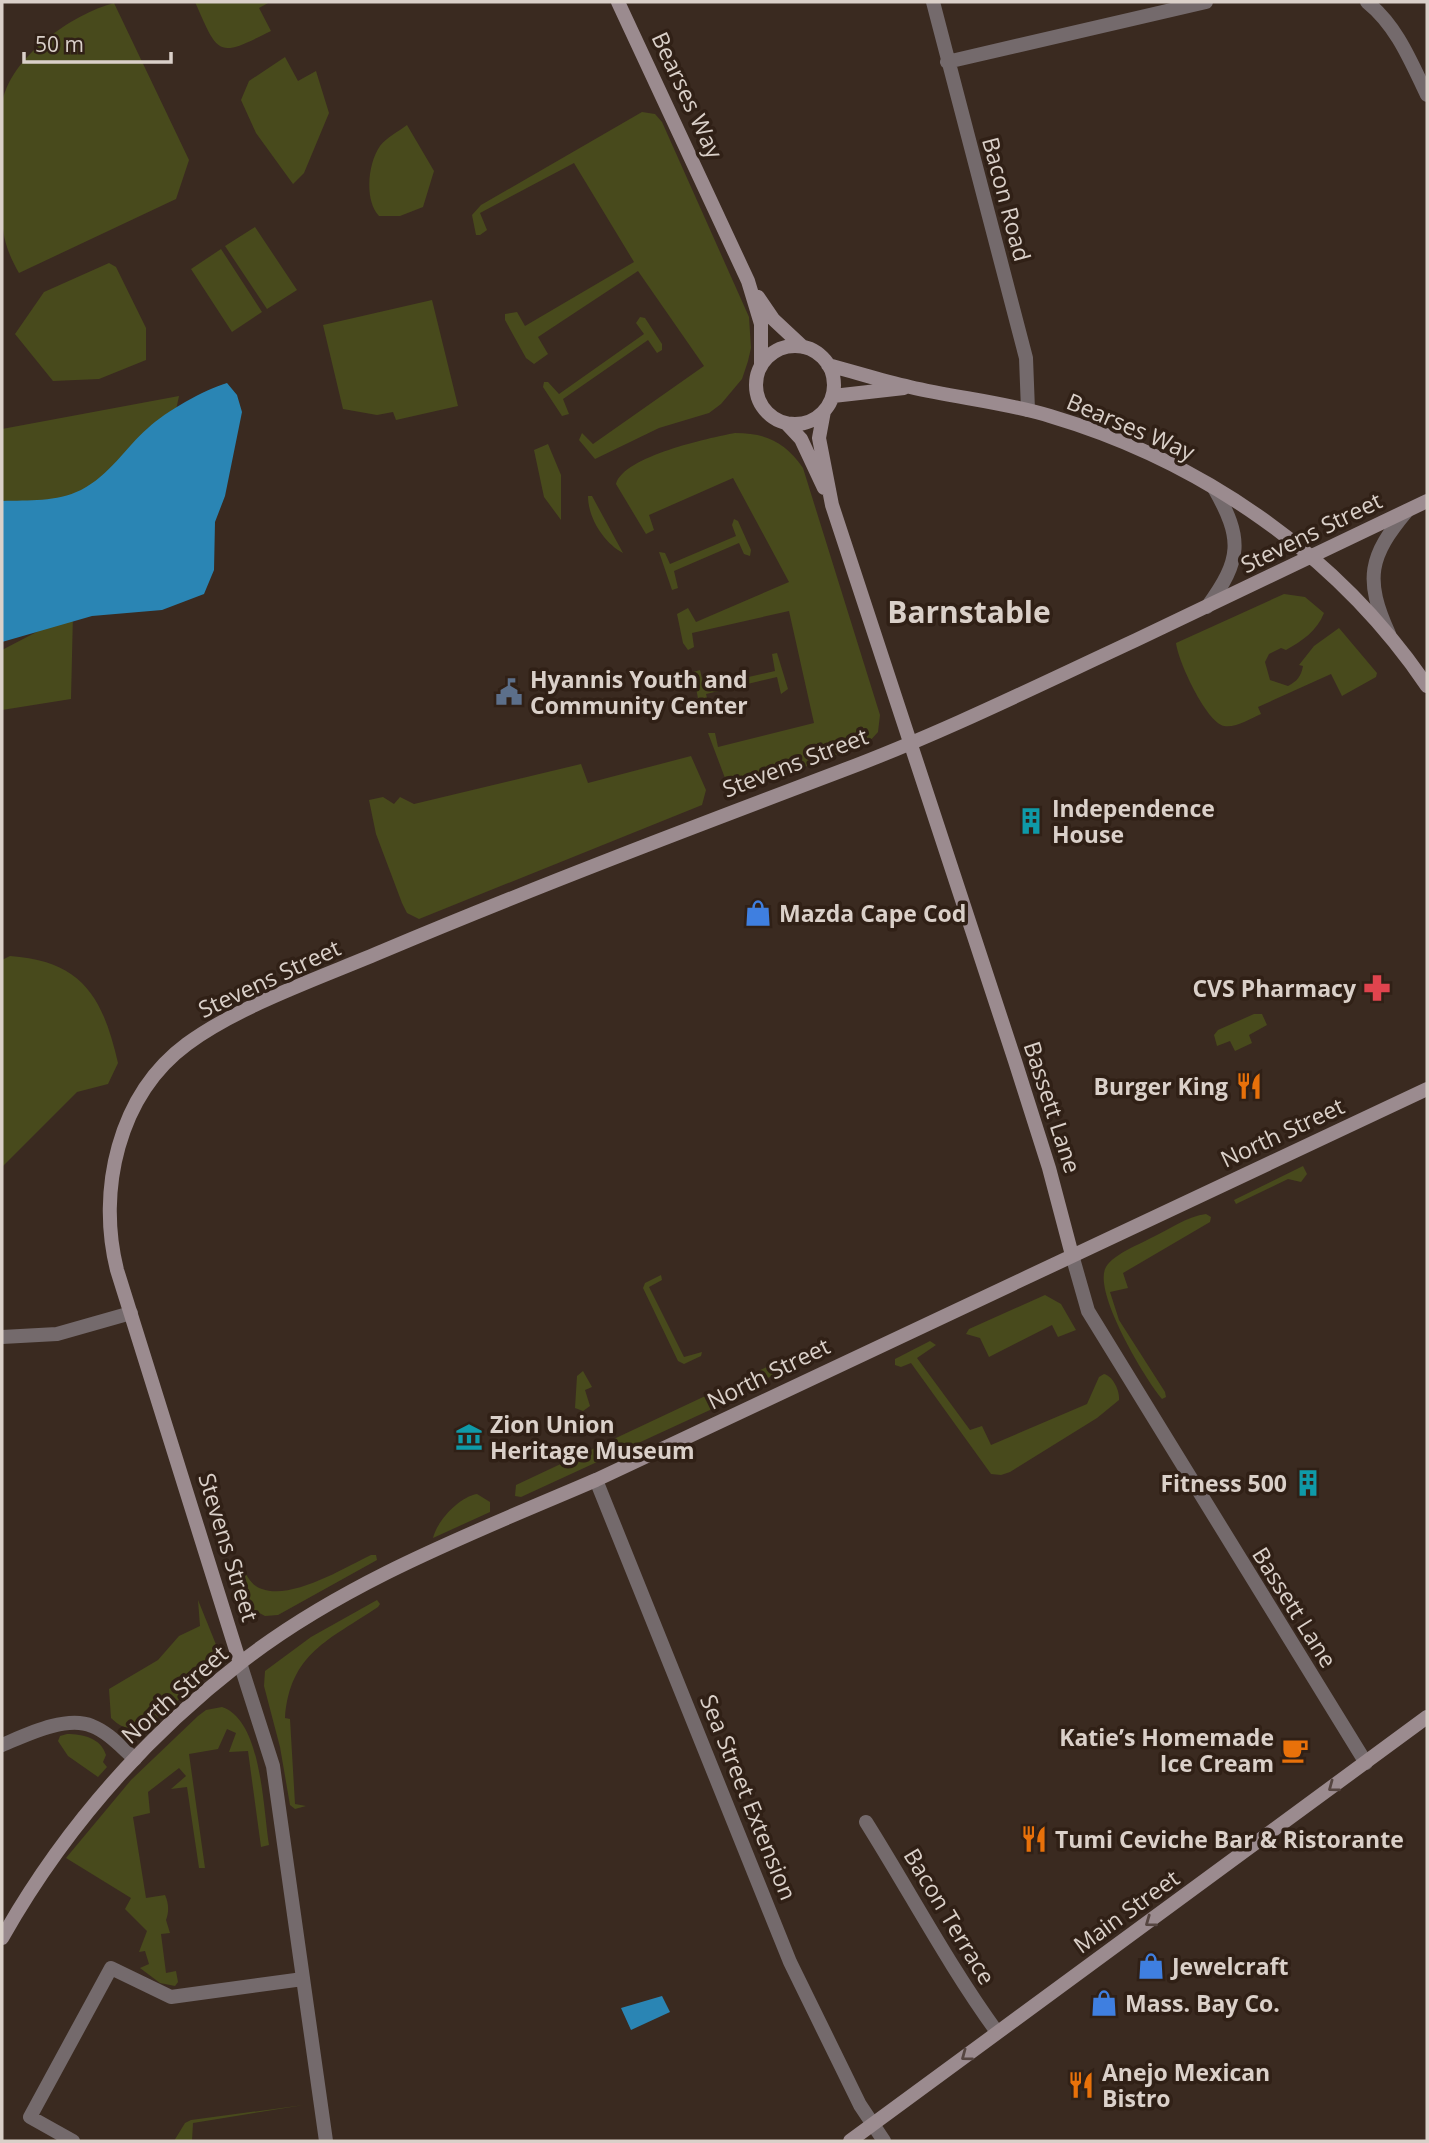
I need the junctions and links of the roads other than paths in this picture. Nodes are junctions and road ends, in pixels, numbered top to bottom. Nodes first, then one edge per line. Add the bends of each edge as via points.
1 (618, 2) edge
2 (933, 2) edge
3 (1206, 2) edge
4 (1367, 2) edge
5 (947, 62) junction
6 (1427, 95) edge
7 (748, 281) junction
8 (803, 347) junction
9 (828, 365) junction
10 (761, 366) junction
11 (911, 388) junction
12 (832, 397) junction
13 (1028, 410) junction
14 (824, 411) junction
15 (786, 423) junction
16 (1214, 488) junction
17 (1427, 501) edge
18 (832, 505) junction
19 (1407, 511) junction
20 (1313, 556) junction
21 (1207, 607) junction
22 (1391, 638) junction
23 (1427, 686) edge
24 (909, 742) junction
25 (1427, 1089) edge
26 (1072, 1255) junction
27 (131, 1313) junction
28 (2, 1337) edge
29 (596, 1480) junction
30 (240, 1663) junction
31 (1427, 1717) edge
32 (2, 1745) edge
33 (135, 1759) junction
34 (1366, 1763) junction
35 (866, 1822) dead end
36 (2, 1938) edge
37 (303, 1979) junction
38 (997, 2032) junction
39 (873, 2125) junction
40 (73, 2141) edge
41 (326, 2141) edge
42 (850, 2141) edge
43 (884, 2141) edge

1 - 7 street, Bearses Way
2 - 5 street, Bacon Road
3 - 5 street
4 - 6 street via 1393,29
5 - 13 street, Bacon Road via 1026,358
7 - 8 street via 773,319
7 - 10 street, Bearses Way via 761,324
8 - 9 street
8 - 10 street via 775,352
9 - 11 street, Bearses Way
9 - 12 street via 833,375
10 - 15 street via 756,383 762,406
11 - 12 street, Bearses Way
11 - 13 street, Bearses Way
12 - 14 street
13 - 16 street, Bearses Way via 1097,432
14 - 15 street via 807,423
14 - 18 street, Bassett Lane via 819,438
15 - 18 street via 801,439
16 - 20 street, Bearses Way
16 - 21 street via 1230,516 1236,546 1225,582
17 - 19 street, Stevens Street
18 - 24 street, Bassett Lane
19 - 20 street, Stevens Street
19 - 22 street via 1380,546 1373,572 1377,606
20 - 21 street, Stevens Street
20 - 22 street, Bearses Way
21 - 24 street, Stevens Street
22 - 23 street, Bearses Way
24 - 26 street, Bassett Lane via 1049,1168
24 - 27 street, Stevens Street via 576,870 227,1020 186,1045 140,1098 118,1145 109,1203 111,1241
25 - 26 street, North Street
26 - 29 street, North Street
26 - 34 street, Bassett Lane via 1082,1297 1105,1341
27 - 28 street via 57,1334
27 - 30 street, Stevens Street
29 - 30 street, North Street via 396,1570 328,1606
29 - 39 street, Sea Street Extension via 790,1962
30 - 33 street, North Street
30 - 37 street, Stevens Street via 273,1766
31 - 34 street, Main Street
32 - 33 street via 79,1723 102,1731
33 - 36 street, North Street via 63,1842
34 -> 38 street, Main Street
35 - 38 street, Bacon Terrace via 931,1925 958,1978
37 - 40 street via 171,1997 111,1968 30,2118
37 - 41 street, Stevens Street
38 -> 39 street, Main Street
39 - 42 street, Main Street
39 - 43 street, Sea Street Extension

